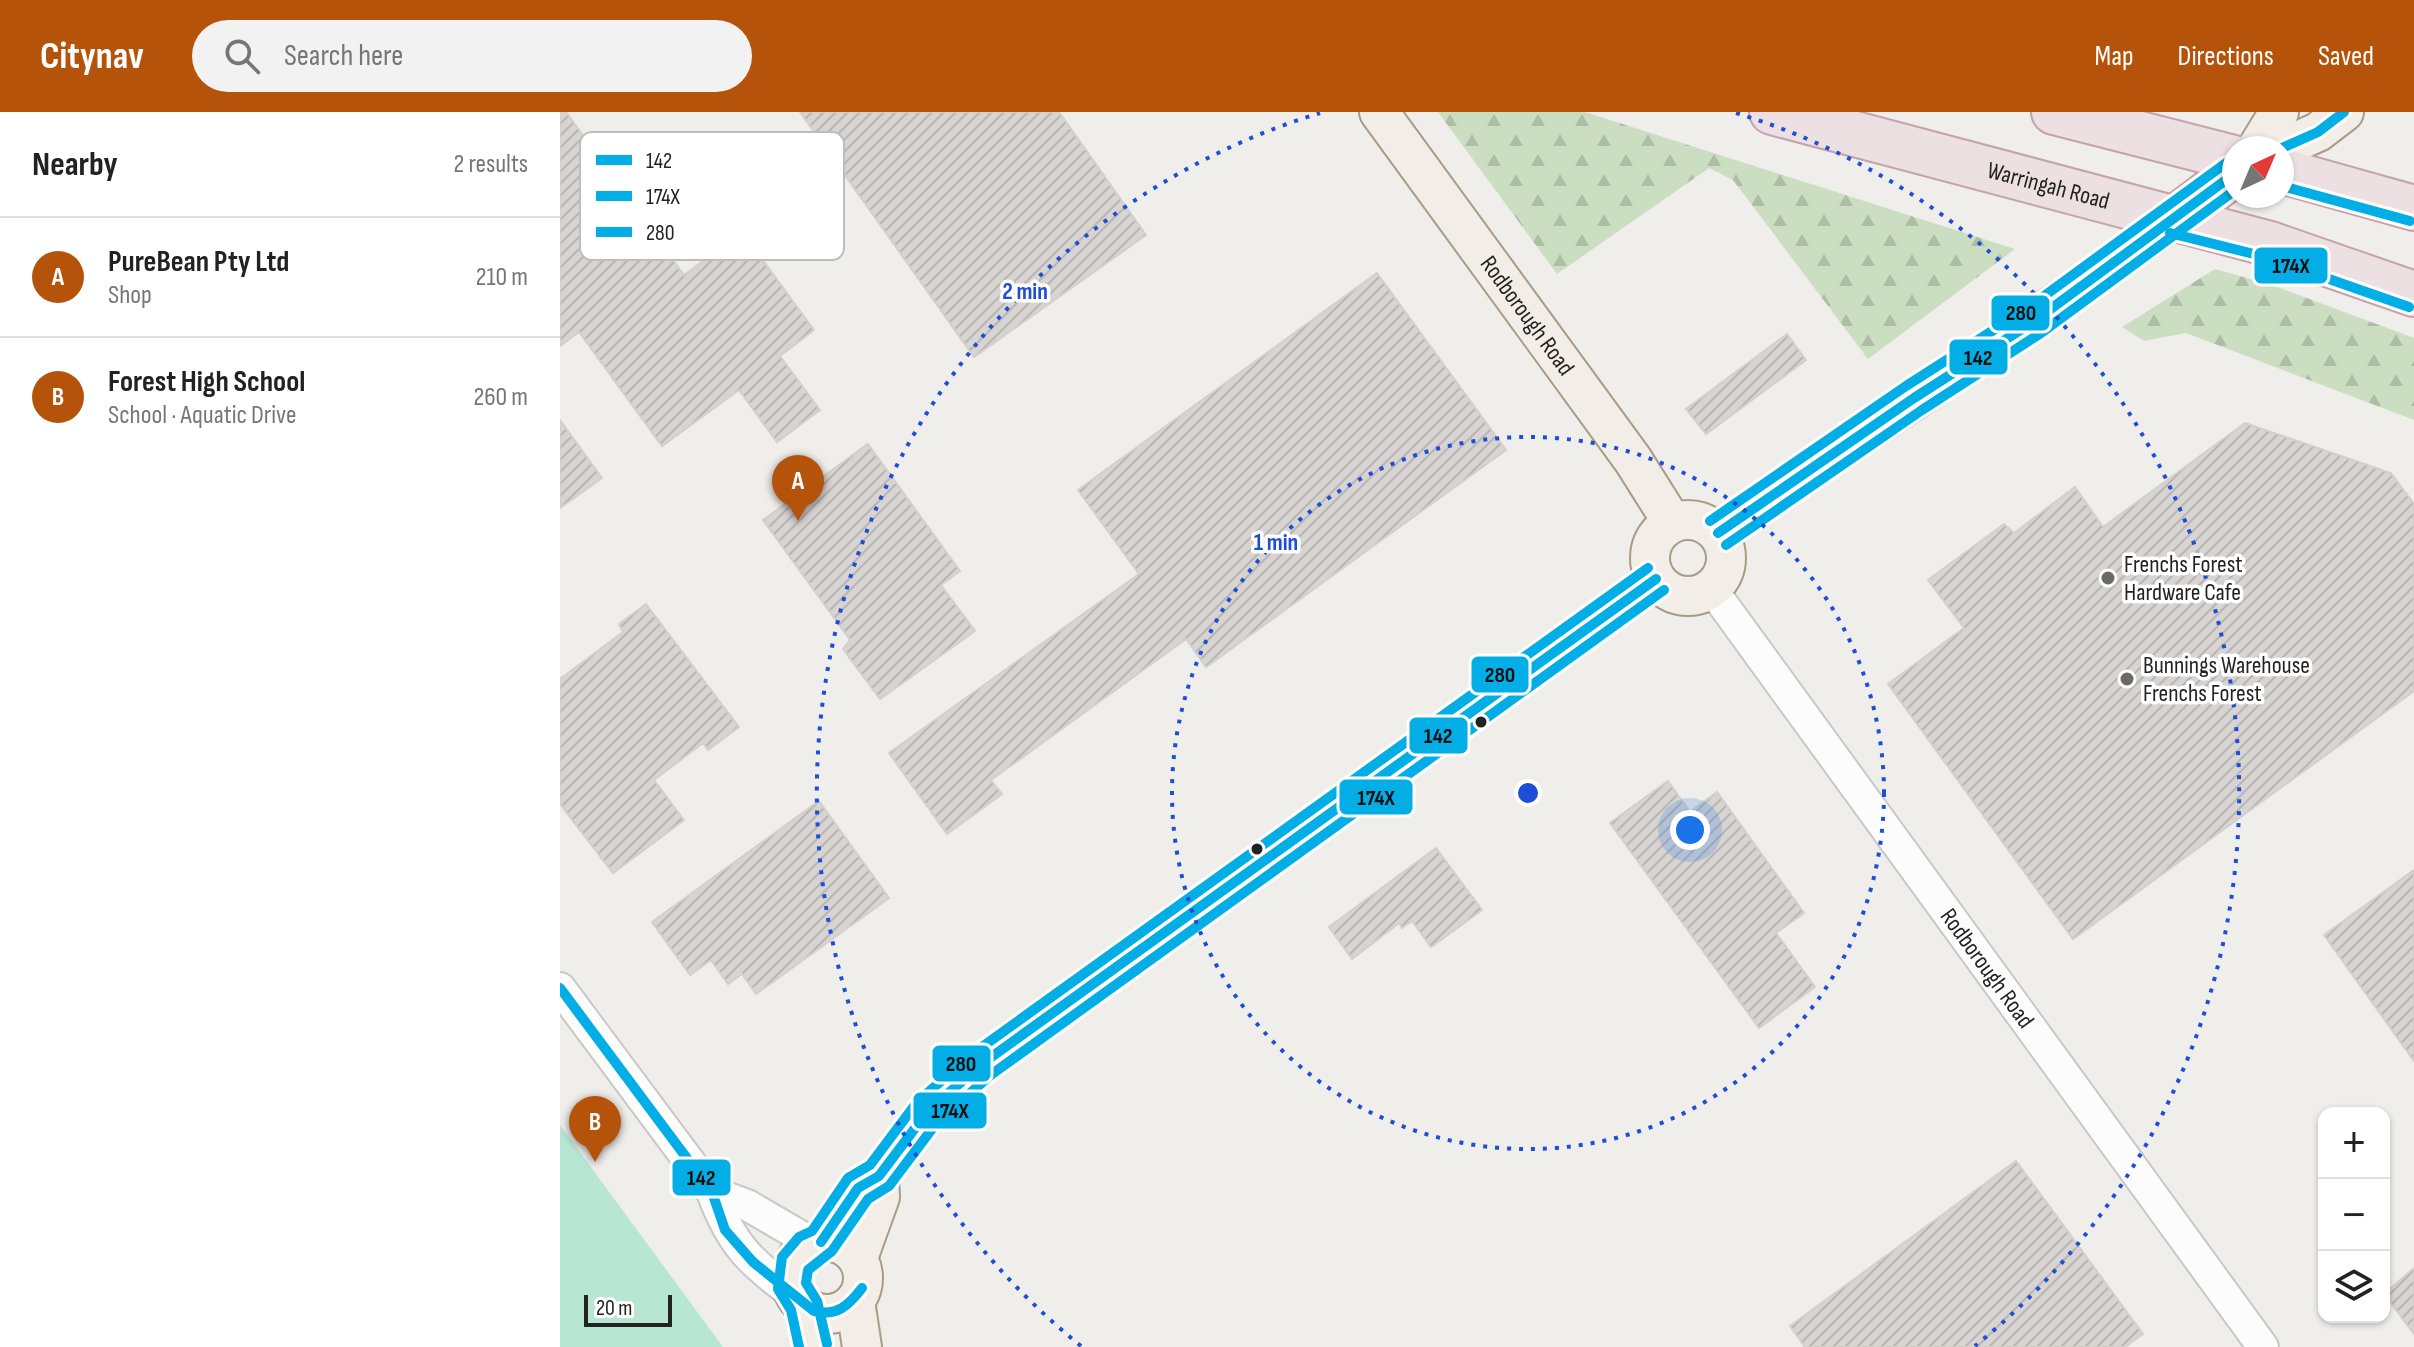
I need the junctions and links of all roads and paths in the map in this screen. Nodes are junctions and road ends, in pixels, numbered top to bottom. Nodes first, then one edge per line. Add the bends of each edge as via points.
1 (1379, 112) edge
2 (1772, 112) edge
3 (2054, 112) edge
4 (2279, 112) edge
5 (2344, 112) edge
6 (2264, 136) edge
7 (2294, 143) edge
8 (2222, 155) edge
9 (2294, 174) edge
10 (2222, 183) edge
11 (2414, 208) edge
12 (2174, 219) junction
13 (2414, 294) edge
14 (1672, 522) junction
15 (1718, 533) junction
16 (1656, 579) junction
17 (1711, 588) junction
18 (560, 988) edge
19 (879, 1176) junction
20 (712, 1192) junction
21 (818, 1243) junction
22 (858, 1258) junction
23 (800, 1301) junction
24 (855, 1301) junction
25 (813, 1347) edge
26 (862, 1347) edge
27 (2263, 1347) edge

1 - 14 main road, Rodborough Road via 1633,460
2 - 12 highway, Warringah Road
3 - 8 highway
4 - 6 main road
5 - 7 main road
9 - 11 highway
10 - 12 highway
12 - 13 highway, Warringah Road via 2270,244
12 - 15 main road via 2033,322
14 - 15 main road via 1697,520
14 - 16 main road via 1651,547
15 - 17 main road via 1726,556 1720,580
16 - 17 main road via 1676,595
16 - 19 main road via 983,1063 928,1111
17 - 27 street, Rodborough Road
18 - 20 street
19 - 21 main road via 858,1188
19 - 22 main road via 880,1197
20 - 21 street
20 - 23 street via 725,1230
21 - 22 main road via 842,1245
21 - 23 main road via 794,1264 792,1286
22 - 24 main road via 864,1280
23 - 24 main road via 814,1311 836,1313
23 - 25 main road
24 - 26 main road

